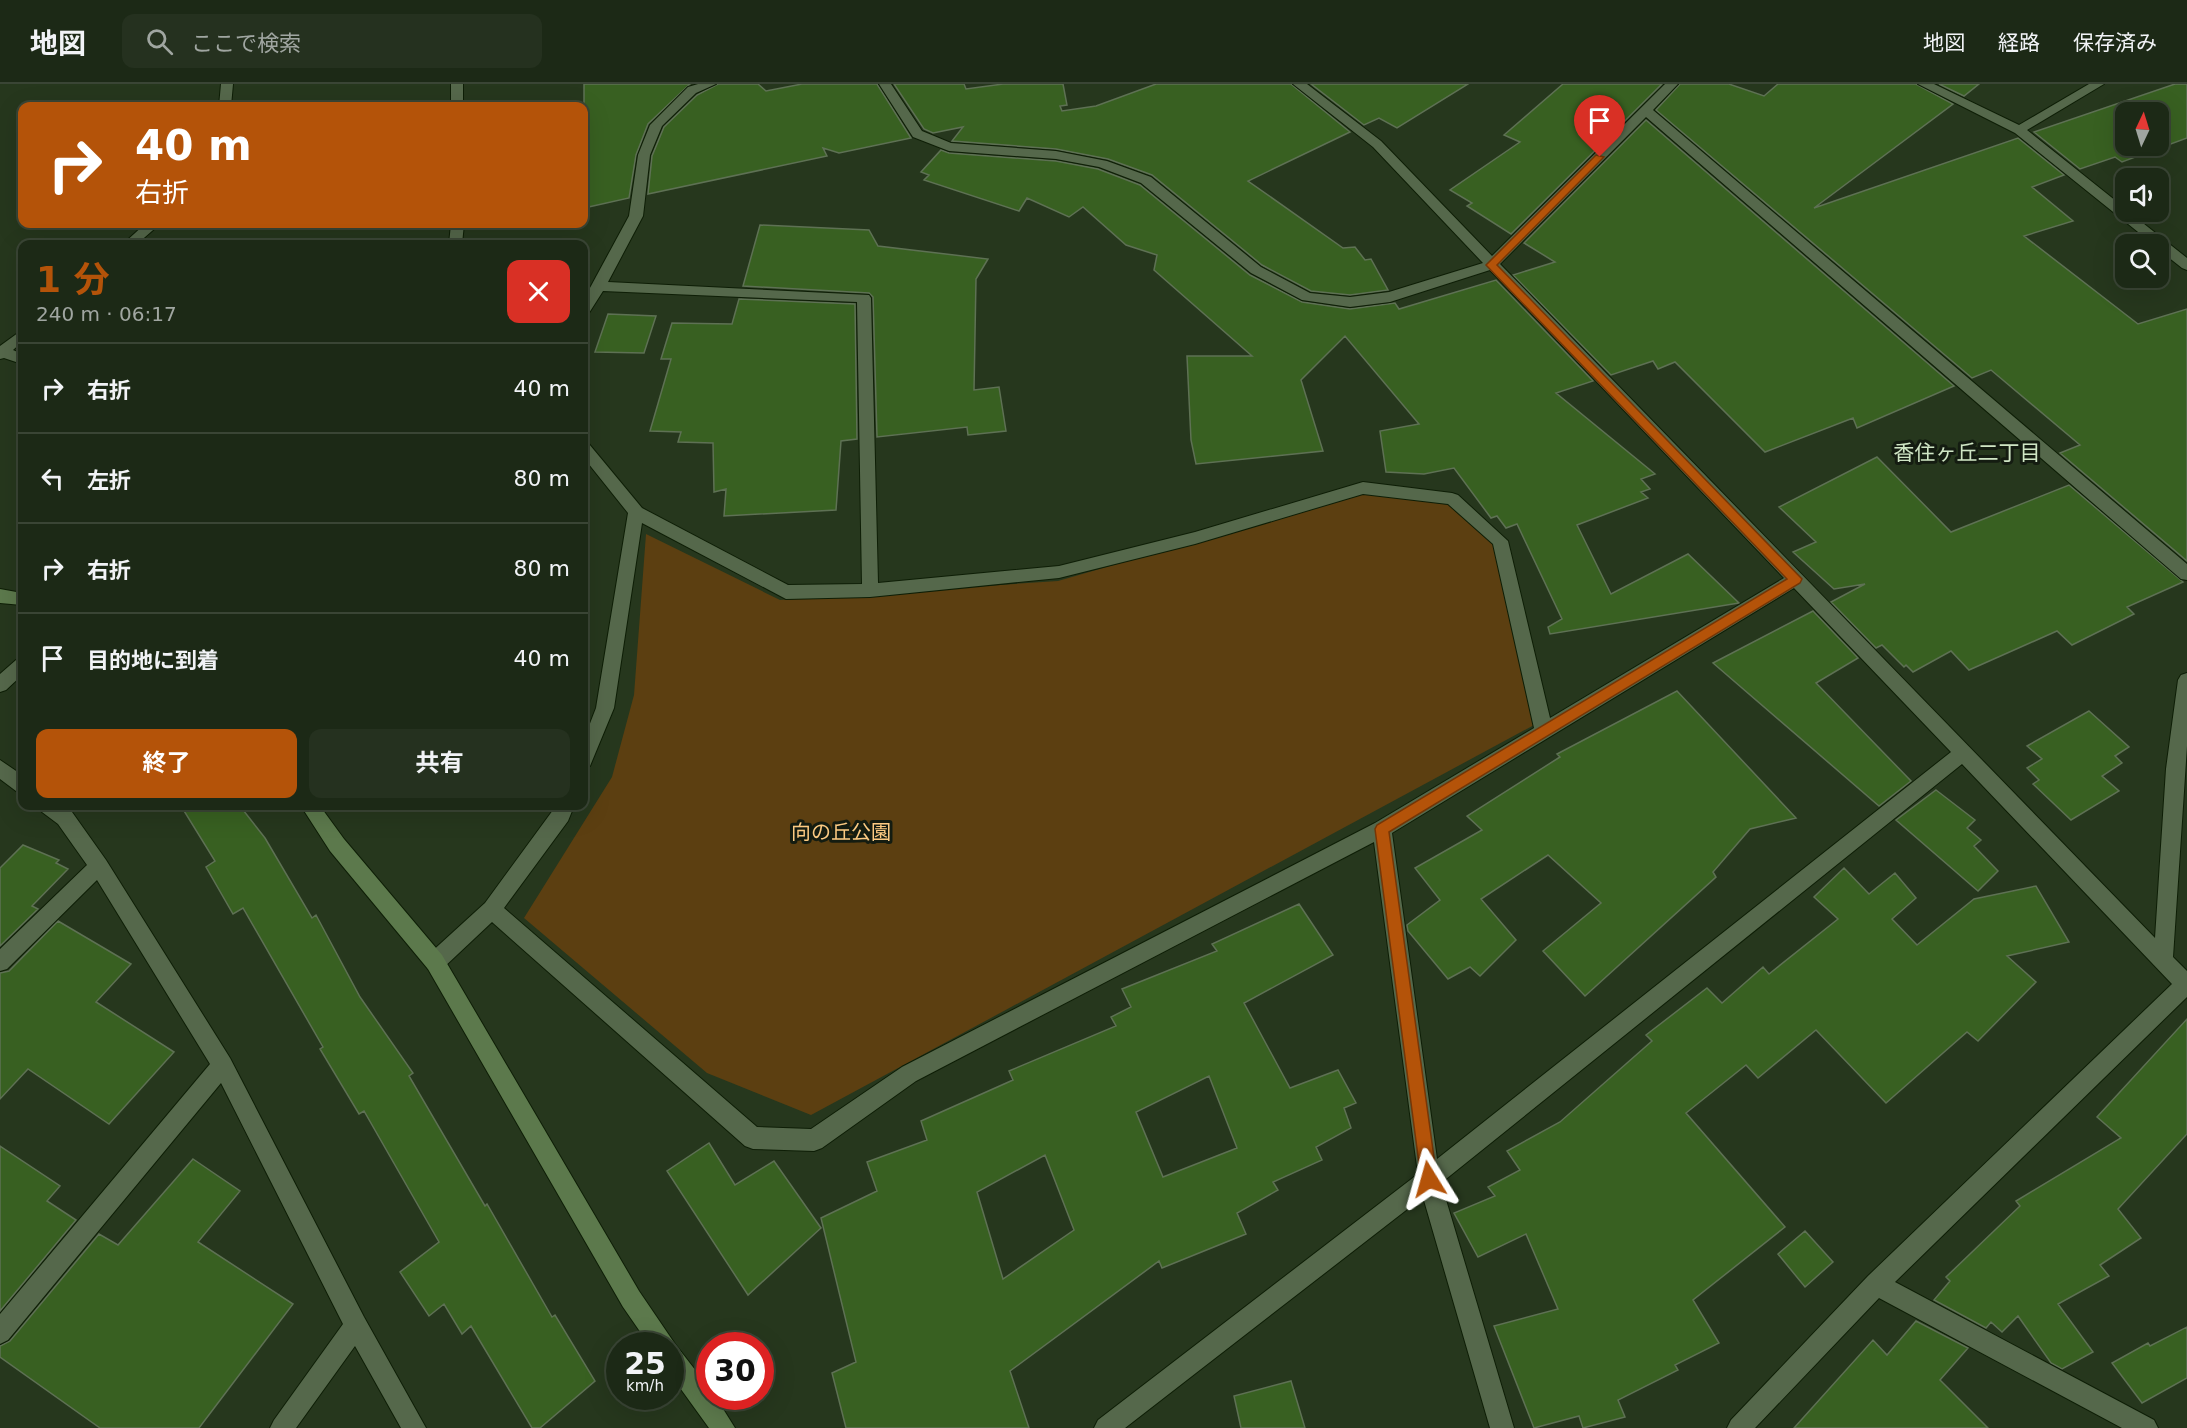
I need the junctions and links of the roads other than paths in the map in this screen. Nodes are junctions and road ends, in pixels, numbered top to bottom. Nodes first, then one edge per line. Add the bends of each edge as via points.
1 (227, 84) edge
2 (457, 84) edge
3 (710, 84) edge
4 (885, 84) edge
5 (1299, 84) edge
6 (1672, 84) edge
7 (1924, 84) edge
8 (2098, 84) edge
9 (225, 102) edge
10 (457, 102) edge
11 (1646, 111) junction
12 (2019, 130) junction
13 (148, 228) edge
14 (134, 240) edge
15 (1491, 265) junction
16 (2187, 265) edge
17 (599, 286) junction
18 (588, 304) edge
19 (18, 338) edge
20 (1, 352) edge
21 (18, 358) edge
22 (588, 453) edge
23 (636, 512) junction
24 (2187, 574) edge
25 (1796, 579) junction
26 (870, 590) junction
27 (0, 596) edge
28 (18, 598) edge
29 (18, 669) edge
30 (2187, 680) edge
31 (0, 686) edge
32 (1544, 730) junction
33 (588, 750) edge
34 (1962, 754) junction
35 (0, 768) edge
36 (18, 782) edge
37 (55, 810) edge
38 (313, 810) edge
39 (563, 810) edge
40 (1382, 829) junction
41 (99, 866) junction
42 (492, 909) junction
43 (2163, 959) junction
44 (0, 962) edge
45 (435, 962) junction
46 (2186, 985) edge
47 (223, 1065) junction
48 (1429, 1179) junction
49 (1876, 1284) junction
50 (356, 1326) junction
51 (0, 1332) edge
52 (654, 1332) edge
53 (684, 1374) edge
54 (282, 1428) edge
55 (414, 1428) edge
56 (723, 1428) edge
57 (1106, 1428) edge
58 (1502, 1428) edge
59 (1739, 1428) edge
60 (2146, 1428) edge

1 - 9 street
2 - 10 street
3 - 17 street via 692,90 656,124 644,155 636,216
4 - 15 street via 917,134 949,147 1056,155 1146,180 1256,270 1307,297 1350,302 1390,297
5 - 15 street via 1377,144
6 - 11 street
7 - 12 street
8 - 12 street
11 - 15 street
11 - 24 street
12 - 16 street
13 - 14 street
15 - 25 street
17 - 18 street
17 - 26 street via 864,298
19 - 20 street
20 - 21 street
22 - 23 street
23 - 26 street via 786,592
23 - 33 street via 605,708
25 - 32 street
25 - 34 street
26 - 32 street via 1059,573 1363,488 1452,499 1500,540
27 - 28 street
29 - 31 street
30 - 43 street via 2175,769
32 - 40 street
34 - 43 street
34 - 48 street
35 - 36 street
37 - 41 street
38 - 45 street via 337,845
39 - 42 street
40 - 42 street via 909,1074 814,1140 753,1138
40 - 48 street
41 - 44 street
41 - 47 street
42 - 45 street
43 - 46 street
45 - 52 street via 631,1299
46 - 49 street
47 - 50 street
47 - 51 street
48 - 57 street
48 - 58 street
49 - 59 street
49 - 60 street
50 - 54 street
50 - 55 street
53 - 56 street

